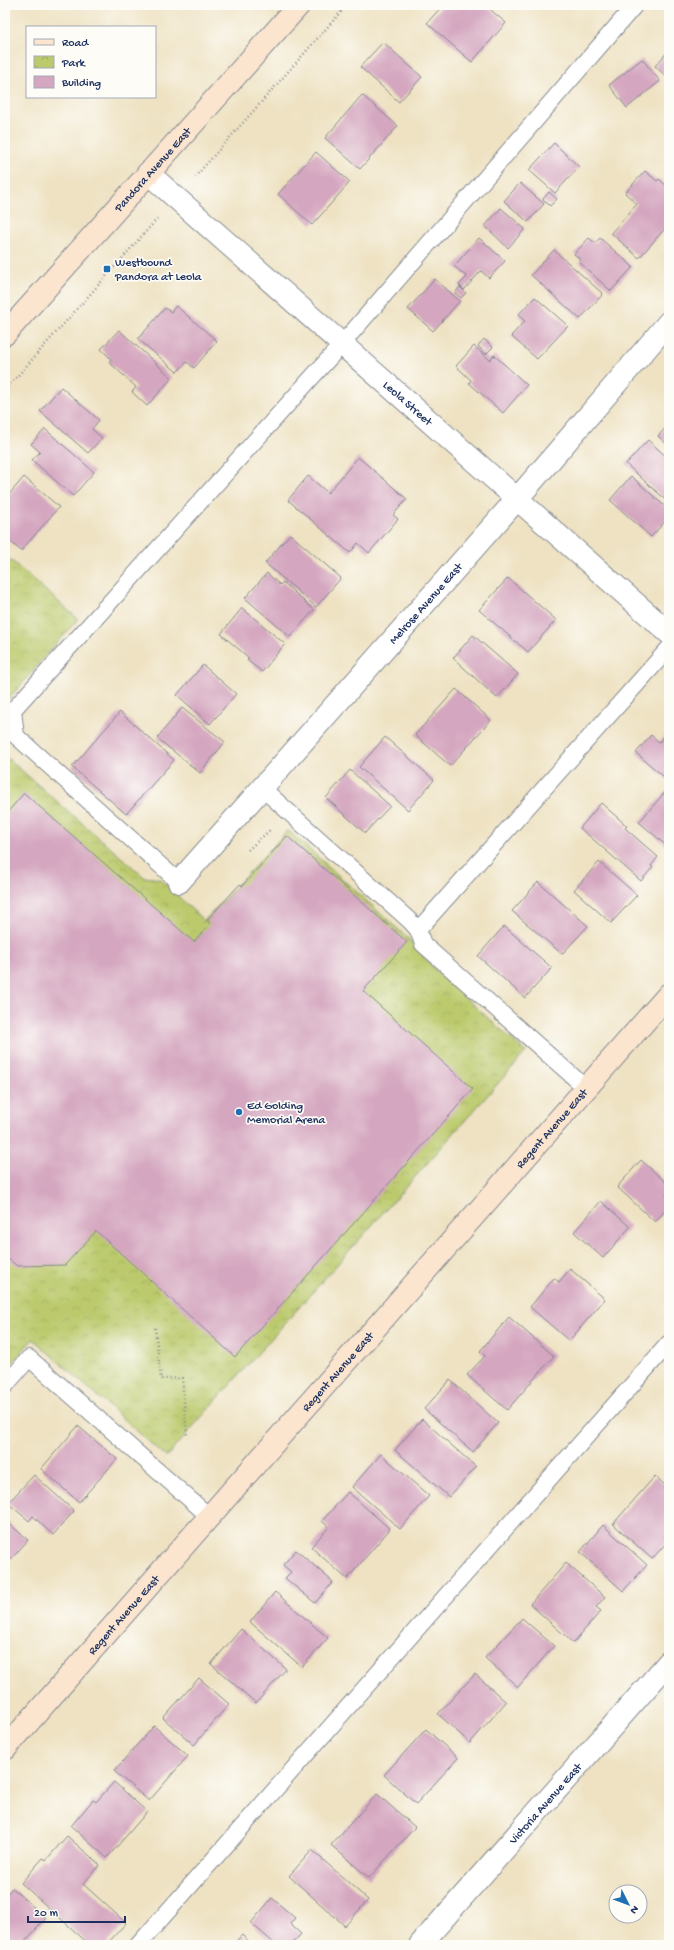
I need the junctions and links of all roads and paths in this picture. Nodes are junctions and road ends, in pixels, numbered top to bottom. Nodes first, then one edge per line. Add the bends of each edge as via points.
1 (300, 5) edge
2 (635, 5) edge
3 (148, 173) junction
4 (669, 322) edge
5 (5, 334) edge
6 (341, 345) junction
7 (517, 499) junction
8 (669, 633) edge
9 (669, 648) edge
10 (262, 788) junction
11 (180, 882) joint
12 (418, 930) junction
13 (669, 994) edge
14 (586, 1088) junction
15 (155, 1328) dead end
16 (669, 1343) edge
17 (5, 1386) edge
18 (187, 1436) dead end
19 (210, 1517) junction
20 (669, 1662) edge
21 (5, 1749) edge
22 (138, 1945) edge
23 (420, 1945) edge

1 - 3 street, Pandora Avenue East
2 - 6 lane
3 - 5 street, Pandora Avenue East
3 - 6 street, Leola Street
4 - 7 street, Melrose Avenue East
6 - 7 street, Leola Street
6 - 11 lane via 13,710 16,736
7 - 8 street, Leola Street
7 - 10 street, Melrose Avenue East
9 - 12 lane
10 - 11 street, Melrose Avenue East
10 - 12 lane
12 - 14 lane via 423,944
13 - 14 street, Regent Avenue East
14 - 19 street, Regent Avenue East
15 - 18 path via 161,1379 182,1378
16 - 22 lane
17 - 19 lane via 29,1358
19 - 21 street, Regent Avenue East
20 - 23 street, Victoria Avenue East

